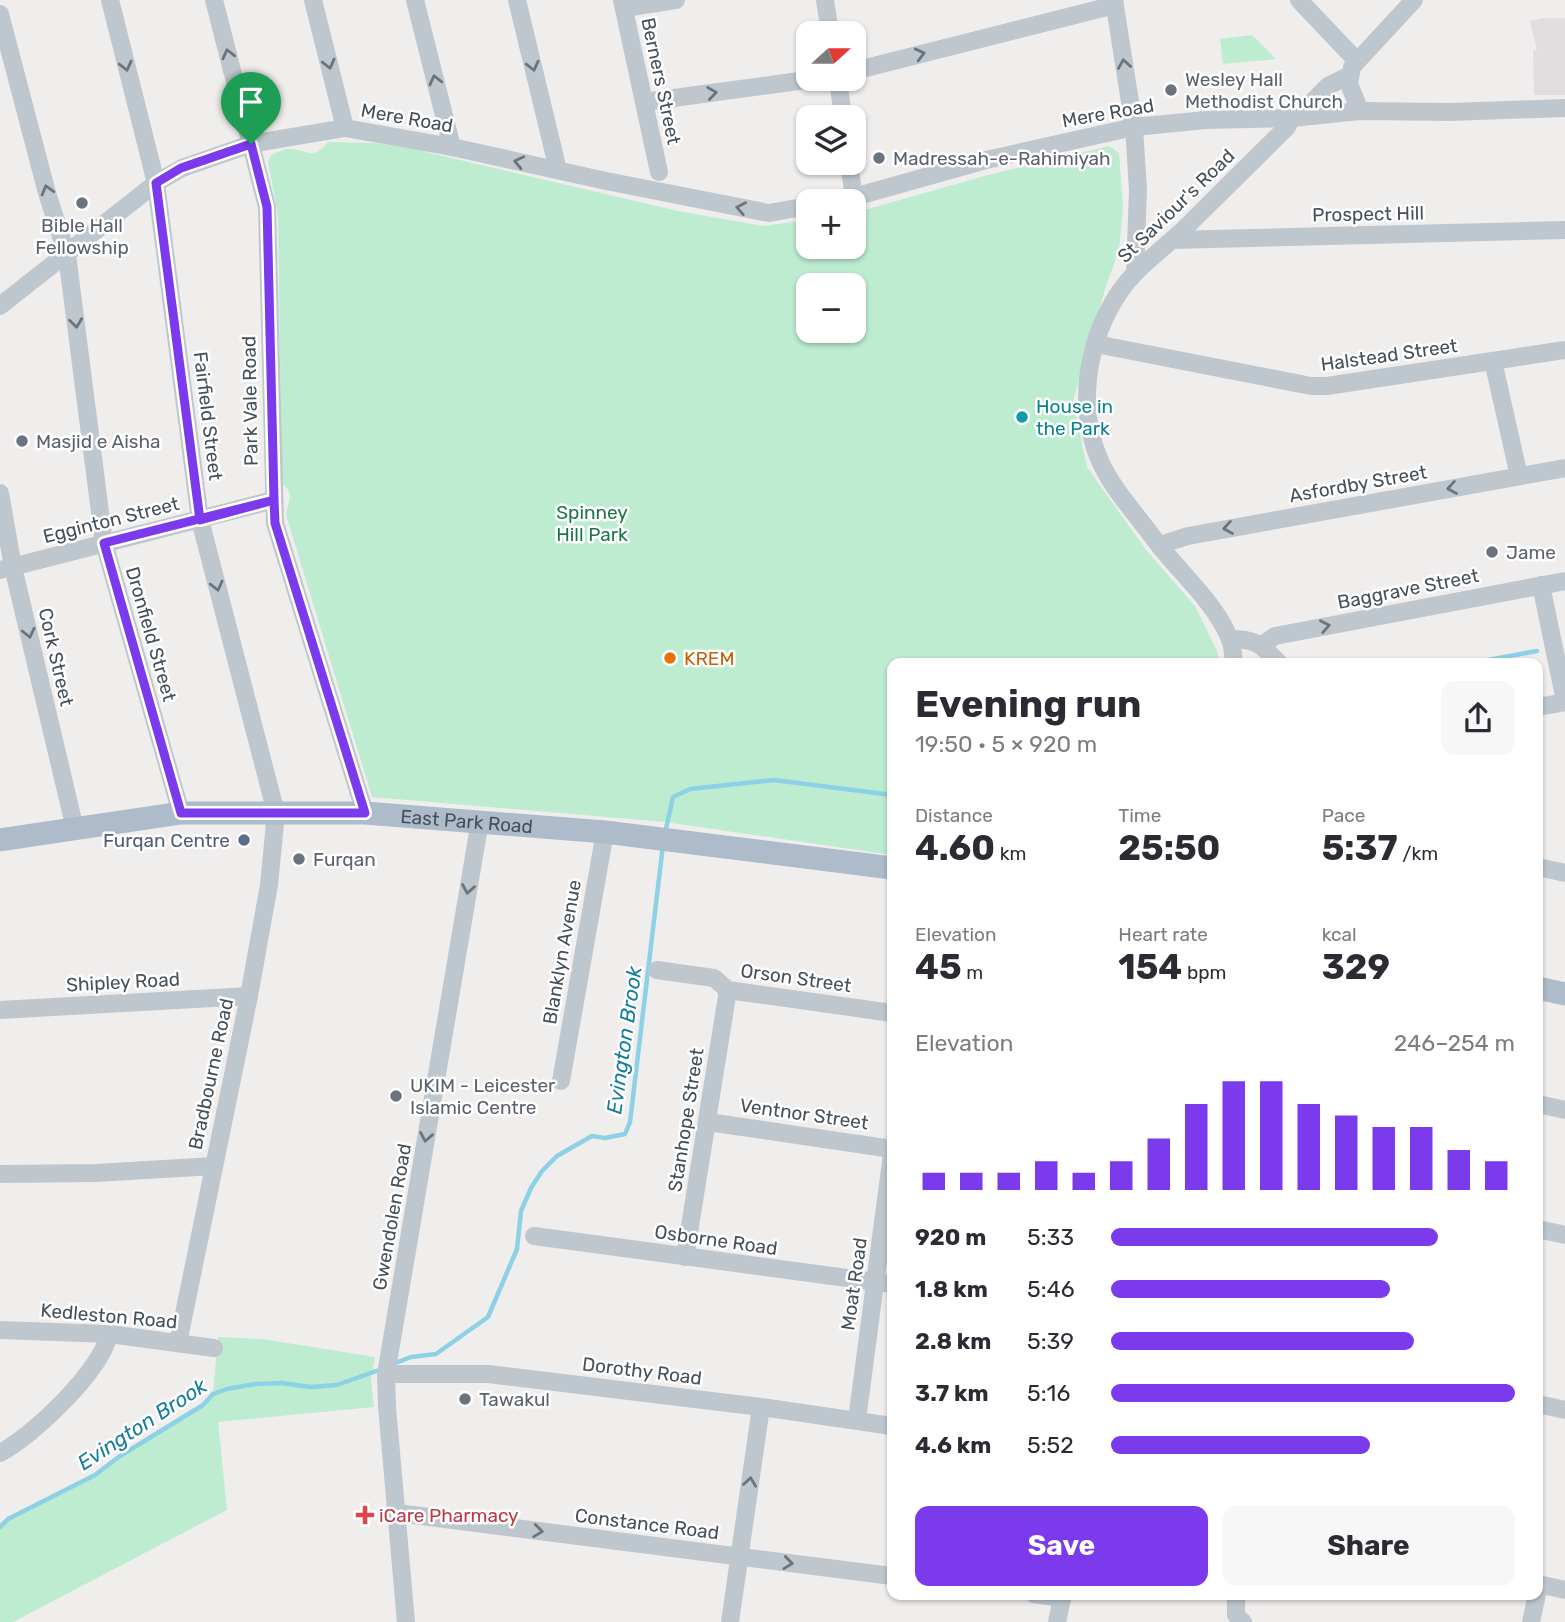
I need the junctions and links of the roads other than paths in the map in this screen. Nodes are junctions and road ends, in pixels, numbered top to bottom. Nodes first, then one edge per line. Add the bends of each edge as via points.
1 (110, 0) edge
2 (214, 0) edge
3 (313, 0) edge
4 (415, 0) edge
5 (517, 0) edge
6 (676, 0) edge
7 (825, 0) edge
8 (1299, 0) edge
9 (1414, 0) edge
10 (1114, 2) edge
11 (623, 4) edge
12 (0, 14) edge
13 (828, 21) edge
14 (1353, 67) junction
15 (866, 68) edge
16 (796, 81) edge
17 (1313, 101) dead end
18 (644, 102) junction
19 (1565, 108) edge
20 (1360, 111) junction
21 (1292, 118) junction
22 (1134, 127) junction
23 (345, 128) junction
24 (251, 144) junction
25 (452, 147) junction
26 (558, 170) junction
27 (659, 172) dead end
28 (156, 183) junction
29 (866, 194) edge
30 (796, 208) edge
31 (1565, 230) edge
32 (1173, 240) junction
33 (67, 256) junction
34 (1135, 273) junction
35 (0, 306) edge
36 (1096, 344) junction
37 (1565, 350) edge
38 (1493, 361) junction
39 (1565, 468) edge
40 (1519, 476) junction
41 (0, 493) edge
42 (274, 500) junction
43 (200, 520) junction
44 (104, 543) junction
45 (1161, 548) junction
46 (6, 568) edge
47 (1565, 581) edge
48 (1541, 586) junction
49 (1230, 639) junction
50 (1261, 646) junction
51 (1233, 658) edge
52 (1274, 658) edge
53 (1565, 701) edge
54 (1543, 706) edge
55 (181, 813) junction
56 (276, 813) junction
57 (365, 813) junction
58 (480, 821) junction
59 (75, 829) junction
60 (605, 832) junction
61 (0, 841) edge
62 (887, 867) edge
63 (1543, 868) edge
64 (1565, 873) edge
65 (657, 970) dead end
66 (1543, 989) edge
67 (728, 990) junction
68 (1565, 994) edge
69 (249, 996) junction
70 (0, 1010) edge
71 (887, 1012) edge
72 (561, 1081) dead end
73 (1543, 1105) edge
74 (1565, 1110) edge
75 (708, 1122) junction
76 (887, 1150) edge
77 (214, 1166) junction
78 (0, 1174) edge
79 (1543, 1230) edge
80 (887, 1234) edge
81 (1565, 1234) edge
82 (534, 1236) dead end
83 (685, 1257) junction
84 (884, 1283) edge
85 (0, 1330) edge
86 (109, 1334) junction
87 (178, 1342) junction
88 (214, 1348) dead end
89 (387, 1369) junction
90 (1543, 1405) edge
91 (761, 1406) junction
92 (1565, 1410) edge
93 (857, 1420) junction
94 (887, 1425) edge
95 (0, 1453) edge
96 (397, 1513) junction
97 (740, 1557) junction
98 (887, 1575) edge
99 (1543, 1586) edge
100 (1565, 1590) edge
101 (1062, 1600) edge
102 (1236, 1600) edge
103 (1536, 1600) edge
104 (406, 1622) edge
105 (730, 1622) edge
106 (1057, 1622) edge
107 (1242, 1622) edge
108 (1531, 1622) edge

1 -> 28 street, Fairfield Street
24 -> 2 street, Park Vale Road
3 -> 23 street
25 -> 4 street
5 -> 26 street
6 - 11 street
7 - 13 street
8 - 14 street
9 - 14 street
15 -> 10 street
22 -> 10 street
11 - 18 street, Berners Street
33 -> 12 street, Dronfield Street
14 - 17 street
14 - 20 street via 1349,84
18 -> 16 street
18 - 27 street, Berners Street
19 - 20 street, Mere Road
20 - 21 street, Mere Road
21 - 22 street, Mere Road
21 - 32 street, St Saviour's Road
22 - 29 street, Mere Road via 986,160
22 - 34 street via 1138,190
23 - 24 street, Mere Road
23 - 25 street, Mere Road
24 - 28 street, Mere Road via 181,168
24 - 42 street, Park Vale Road via 267,207
26 -> 25 street, Mere Road
30 -> 26 street, Mere Road via 769,213
28 - 33 street, Mere Road
28 - 43 street, Fairfield Street
31 - 32 street, Prospect Hill
32 - 34 street, St Saviour's Road
33 - 35 street, Mere Road
33 -> 44 street, Dronfield Street
34 - 36 street, St Saviour's Road via 1113,304
36 - 38 street, Halstead Street via 1311,386
36 - 45 street, St Saviour's Road via 1087,397 1094,444 1114,484
37 - 38 street, Halstead Street
38 - 40 street
39 - 40 street, Asfordby Street
40 -> 45 street, Asfordby Street via 1188,536
41 - 46 street, Cork Street
42 - 43 street, Egginton Street
42 - 57 street, Park Vale Road via 275,523
43 - 44 street, Egginton Street
43 -> 56 street, Fairfield Street
44 - 46 street, Egginton Street
44 - 55 street, Dronfield Street
45 - 49 street, St Saviour's Road via 1213,610
46 -> 59 street, Cork Street
47 - 48 street, Baggrave Street
50 -> 48 street, Baggrave Street via 1275,636
48 - 53 street
49 - 50 street via 1251,639
49 - 51 street, St Saviour's Road
50 - 52 street
53 - 54 street
55 - 56 main road, East Park Road
55 - 59 main road, East Park Road
56 - 57 main road, East Park Road
56 - 69 street, Bradbourne Road via 269,885
57 - 58 main road, East Park Road
58 - 60 main road, East Park Road
58 -> 89 street, Gwendolen Road
59 - 61 main road, East Park Road
60 - 62 main road, East Park Road
60 - 72 street, Blanklyn Avenue
63 - 64 street
65 - 67 street, Orson Street via 713,978
66 - 68 main road
67 - 71 street, Orson Street
67 - 75 street, Stanhope Street
69 - 70 street, Shipley Road
69 - 77 street, Bradbourne Road
73 - 74 street
75 - 76 street, Ventnor Street
75 - 83 street, Stanhope Street
77 - 78 street
77 - 87 street, Bradbourne Road
79 - 81 street
80 - 84 street, Moat Road
82 - 83 street, Osborne Road
83 - 84 street, Osborne Road
84 - 93 street, Moat Road
85 - 86 street, Kedleston Road
86 - 87 street, Kedleston Road
86 - 95 street via 107,1347 69,1398
87 - 88 street, Kedleston Road
89 - 91 street, Dorothy Road via 488,1374
89 - 96 street, Gwendolen Road
90 - 92 street
91 - 93 street, Dorothy Road
97 -> 91 street
93 - 94 street, Dorothy Road
96 -> 97 street, Constance Road
96 - 104 street, Gwendolen Road
97 -> 98 street, Constance Road
97 - 105 street
99 - 100 street
101 - 106 street
102 - 107 street via 1236,1615
103 - 108 street

